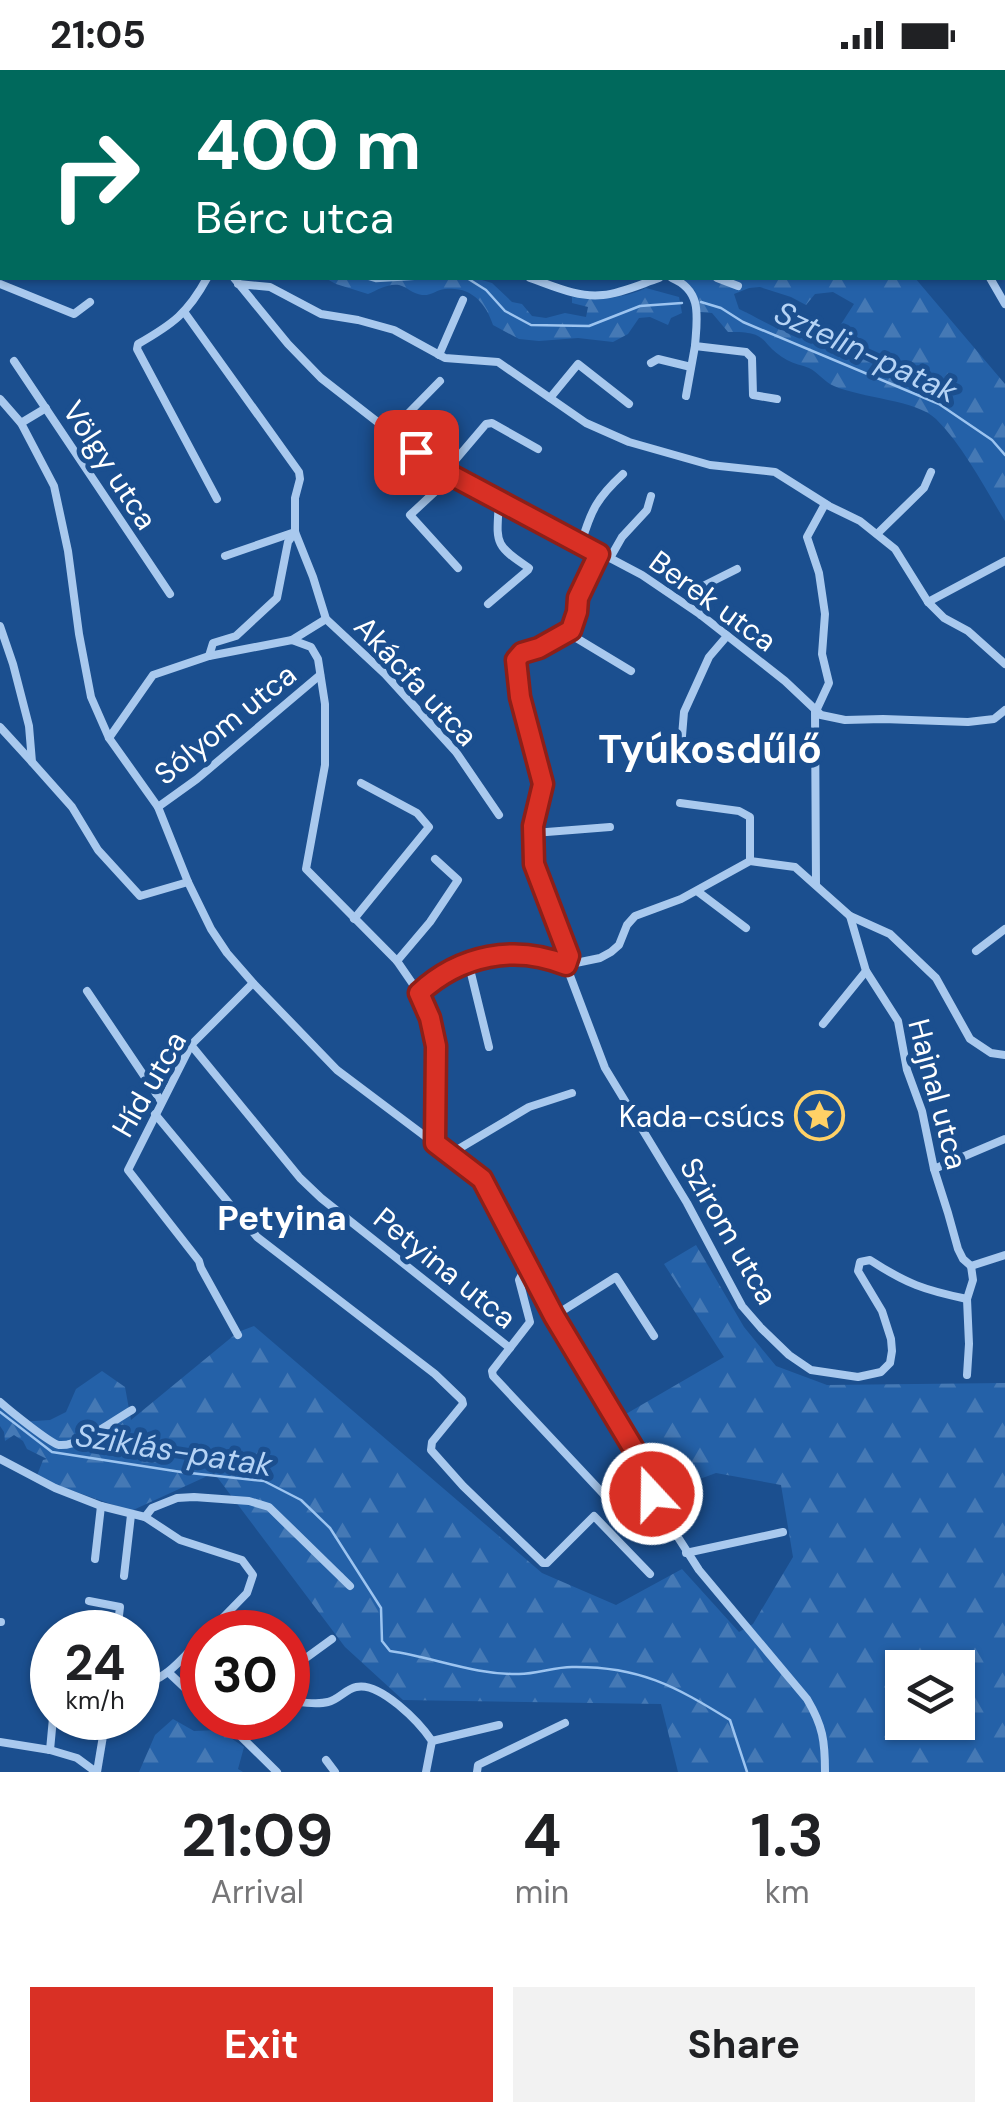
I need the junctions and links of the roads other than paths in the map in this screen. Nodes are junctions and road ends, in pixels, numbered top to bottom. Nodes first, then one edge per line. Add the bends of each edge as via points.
1 (206, 280) edge
2 (536, 280) edge
3 (653, 280) edge
4 (676, 280) edge
5 (722, 280) edge
6 (991, 280) edge
7 (236, 281) edge
8 (0, 284) edge
9 (738, 286) dead end
10 (462, 300) dead end
11 (90, 302) dead end
12 (1005, 304) edge
13 (185, 313) junction
14 (695, 346) junction
15 (439, 355) junction
16 (14, 361) dead end
17 (650, 363) dead end
18 (691, 368) junction
19 (440, 382) dead end
20 (686, 396) dead end
21 (0, 398) edge
22 (550, 398) junction
23 (777, 400) dead end
24 (628, 404) dead end
25 (46, 408) junction
26 (21, 424) junction
27 (390, 432) junction
28 (538, 450) dead end
29 (931, 472) dead end
30 (449, 473) junction
31 (623, 474) dead end
32 (651, 496) dead end
33 (217, 499) dead end
34 (499, 500) junction
35 (825, 504) junction
36 (295, 532) junction
37 (877, 534) junction
38 (581, 544) junction
39 (599, 554) junction
40 (225, 556) dead end
41 (610, 558) junction
42 (1005, 561) edge
43 (458, 568) dead end
44 (737, 569) dead end
45 (170, 594) dead end
46 (928, 602) junction
47 (488, 604) dead end
48 (701, 615) junction
49 (326, 619) junction
50 (0, 626) edge
51 (568, 633) junction
52 (727, 636) junction
53 (292, 640) junction
54 (209, 656) junction
55 (1005, 664) edge
56 (632, 671) dead end
57 (320, 675) junction
58 (815, 710) junction
59 (1005, 710) edge
60 (0, 726) edge
61 (109, 738) junction
62 (680, 760) dead end
63 (32, 762) junction
64 (361, 783) dead end
65 (680, 803) dead end
66 (158, 808) junction
67 (499, 815) dead end
68 (610, 827) dead end
69 (534, 832) junction
70 (435, 858) dead end
71 (750, 861) junction
72 (188, 882) junction
73 (816, 884) junction
74 (697, 890) junction
75 (850, 916) junction
76 (354, 919) junction
77 (746, 928) dead end
78 (1005, 929) edge
79 (976, 951) dead end
80 (468, 960) junction
81 (396, 961) junction
82 (566, 965) junction
83 (866, 971) junction
84 (254, 983) junction
85 (87, 991) dead end
86 (419, 993) junction
87 (823, 1024) dead end
88 (191, 1045) junction
89 (489, 1047) dead end
90 (1005, 1055) edge
91 (572, 1092) dead end
92 (162, 1100) junction
93 (155, 1114) junction
94 (1005, 1139) edge
95 (435, 1143) junction
96 (450, 1154) junction
97 (934, 1169) junction
98 (1005, 1255) edge
99 (200, 1261) junction
100 (527, 1265) junction
101 (971, 1266) junction
102 (211, 1272) dead end
103 (967, 1298) junction
104 (554, 1316) junction
105 (238, 1336) dead end
106 (654, 1336) dead end
107 (510, 1348) junction
108 (966, 1375) dead end
109 (0, 1402) edge
110 (132, 1410) dead end
111 (0, 1459) edge
112 (610, 1500) dead end
113 (100, 1506) junction
114 (131, 1514) junction
115 (145, 1516) junction
116 (784, 1532) dead end
117 (686, 1552) junction
118 (95, 1559) dead end
119 (650, 1574) dead end
120 (124, 1576) dead end
121 (350, 1586) dead end
122 (89, 1601) dead end
123 (120, 1610) edge
124 (230, 1610) edge
125 (332, 1639) dead end
126 (310, 1655) edge
127 (180, 1660) edge
128 (168, 1672) junction
129 (160, 1677) edge
130 (180, 1683) edge
131 (310, 1701) edge
132 (565, 1722) dead end
133 (499, 1724) dead end
134 (51, 1740) edge
135 (102, 1740) edge
136 (244, 1740) edge
137 (432, 1741) junction
138 (0, 1742) edge
139 (50, 1750) junction
140 (326, 1760) dead end
141 (96, 1772) edge
142 (277, 1772) edge
143 (334, 1772) edge
144 (426, 1772) edge
145 (477, 1772) edge
146 (826, 1772) edge

1 - 13 street
2 - 3 street via 602,296
4 - 14 street via 694,300
5 - 9 street
6 - 12 street
7 - 15 street via 270,286 321,314 394,330
7 - 27 street, Berek utca via 321,378
8 - 11 street via 74,314
10 - 15 street
13 - 33 street via 137,349
13 - 36 street, Akácfa utca via 299,472
14 - 18 street
14 - 23 street via 746,352 753,395
15 - 22 street via 498,362
16 - 25 street, Völgy utca
17 - 18 street
18 - 20 street
19 - 27 street
21 - 26 street
22 - 24 street via 578,364
22 - 35 street via 629,442 710,465 775,472
25 - 26 street
25 - 45 street, Völgy utca
26 - 61 street via 54,486 86,679
27 - 30 street, Berek utca
28 - 30 street via 492,422
29 - 37 street via 924,488
30 - 34 street, Berek utca
30 - 43 street via 410,515
31 - 38 street via 600,495
32 - 41 street
34 - 38 street, Berek utca
34 - 47 street via 498,542 528,568
35 - 37 street
35 - 58 street via 807,536 819,573 829,683
36 - 40 street
36 - 49 street, Akácfa utca
36 - 54 street via 277,598 236,636 213,643
37 - 46 street via 895,549
38 - 39 street, Berek utca
39 - 41 street, Berek utca
39 - 51 street
41 - 48 street, Berek utca
42 - 46 street
44 - 48 street via 703,586
46 - 55 street
48 - 52 street, Berek utca
49 - 53 street
49 - 67 street, Akácfa utca via 456,752
50 - 63 street via 29,726
51 - 56 street
51 - 69 street, Szirom utca via 516,660 543,784
52 - 58 street, Berek utca
52 - 62 street via 709,657 684,712
53 - 54 street
53 - 57 street via 311,647
54 - 61 street via 153,674
57 - 66 street, Sólyom utca
57 - 76 street via 325,765 306,869
58 - 59 street via 846,720 968,722 994,719
58 - 73 street
60 - 63 street
61 - 66 street
63 - 72 street via 140,896
64 - 76 street via 417,813 429,827
65 - 71 street via 750,816
66 - 72 street
68 - 69 street
69 - 82 street, Szirom utca via 534,864 569,956
70 - 81 street via 458,880
71 - 73 street via 794,867
71 - 74 street
72 - 84 street via 211,928
73 - 75 street
74 - 77 street
74 - 82 street via 635,916 611,952
75 - 83 street, Hajnal utca
75 - 90 street via 890,934 936,978 970,1039
76 - 81 street
78 - 79 street
80 - 82 street via 532,954
80 - 86 street
80 - 89 street
81 - 86 street
82 - 103 street, Szirom utca via 614,1084 742,1306 789,1356 811,1370 858,1377 890,1363 887,1324 858,1272 865,1260 925,1290
83 - 87 street
83 - 97 street, Hajnal utca via 898,1020
84 - 88 street, Híd utca
84 - 95 street via 337,1070
85 - 92 street
86 - 95 street via 436,1046
88 - 92 street, Híd utca
88 - 107 street, Petyina utca via 321,1198
91 - 96 street via 528,1107
92 - 93 street, Híd utca
93 - 99 street, Híd utca via 128,1170
93 - 119 street via 257,1237 462,1400 432,1450 543,1563 594,1516
94 - 97 street
95 - 96 street
96 - 100 street via 482,1179
97 - 101 street, Hajnal utca via 958,1249
98 - 101 street
99 - 102 street, Híd utca
99 - 105 street, Híd utca
100 - 104 street
100 - 107 street via 519,1280 530,1322
101 - 103 street
103 - 108 street
104 - 106 street via 616,1277
104 - 117 street via 645,1467 652,1494
107 - 112 street via 493,1376
109 - 110 street via 59,1445
111 - 113 street
113 - 114 street
113 - 118 street
114 - 115 street
114 - 120 street
115 - 121 street via 177,1498 269,1506
115 - 124 street via 180,1540 248,1566 253,1575 247,1593
116 - 117 street
117 - 146 street via 807,1700 823,1731
122 - 123 street
125 - 126 street
127 - 128 street
128 - 129 street
128 - 130 street
131 - 137 street via 328,1702 362,1686 373,1689 421,1724
132 - 145 street via 478,1765
133 - 137 street
134 - 139 street
135 - 141 street
136 - 142 street
137 - 144 street
138 - 139 street
139 - 141 street
140 - 143 street

